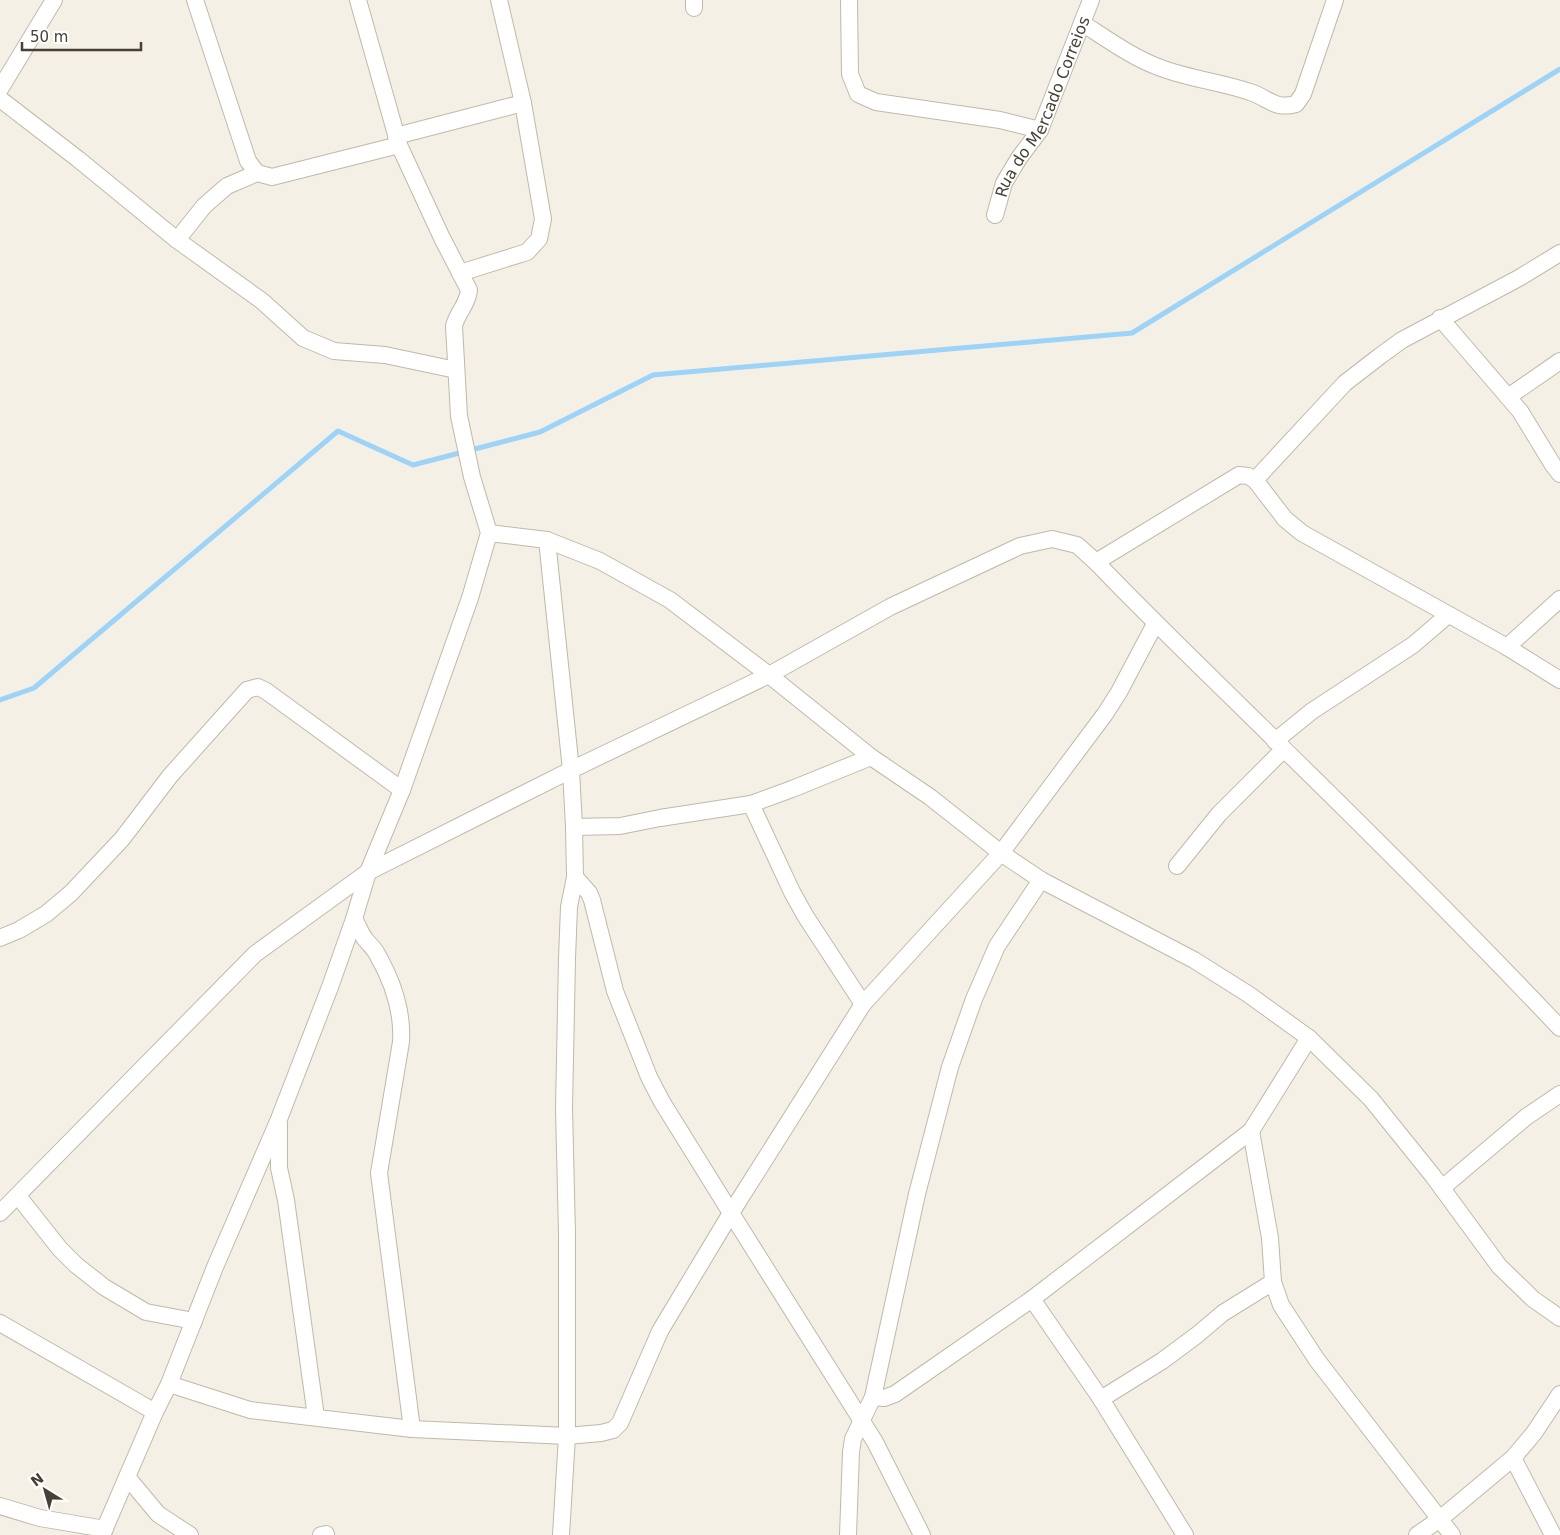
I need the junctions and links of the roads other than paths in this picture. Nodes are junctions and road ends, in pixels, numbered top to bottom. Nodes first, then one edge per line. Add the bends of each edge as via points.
1 (54, 0) edge
2 (195, 0) edge
3 (358, 0) edge
4 (499, 0) edge
5 (849, 0) edge
6 (1092, 0) edge
7 (1335, 0) edge
8 (1082, 23) junction
9 (0, 90) edge
10 (0, 99) edge
11 (523, 103) junction
12 (1040, 130) junction
13 (398, 141) junction
14 (257, 173) junction
15 (995, 215) dead end
16 (177, 240) junction
17 (1560, 253) edge
18 (460, 272) junction
19 (1440, 318) junction
20 (1560, 361) edge
21 (456, 370) junction
22 (1508, 397) junction
23 (1560, 474) edge
24 (1254, 480) junction
25 (489, 533) junction
26 (547, 540) junction
27 (1096, 562) junction
28 (1560, 599) edge
29 (1448, 615) junction
30 (1156, 624) junction
31 (1507, 647) junction
32 (769, 675) junction
33 (1560, 680) edge
34 (1280, 745) junction
35 (871, 757) junction
36 (571, 770) junction
37 (402, 790) junction
38 (751, 804) junction
39 (574, 827) junction
40 (1001, 853) junction
41 (1177, 866) dead end
42 (368, 872) junction
43 (575, 877) junction
44 (1042, 880) junction
45 (354, 919) junction
46 (0, 938) edge
47 (863, 1004) junction
48 (1560, 1028) edge
49 (1309, 1038) junction
50 (1560, 1094) edge
51 (279, 1119) junction
52 (1251, 1130) junction
53 (1442, 1188) junction
54 (18, 1196) junction
55 (0, 1213) edge
56 (731, 1213) junction
57 (1273, 1282) junction
58 (1032, 1299) junction
59 (1560, 1318) edge
60 (194, 1321) junction
61 (0, 1323) edge
62 (169, 1384) junction
63 (1560, 1394) edge
64 (873, 1397) junction
65 (1101, 1399) junction
66 (155, 1412) junction
67 (316, 1417) junction
68 (861, 1420) junction
69 (412, 1429) junction
70 (567, 1436) junction
71 (1513, 1458) junction
72 (128, 1478) junction
73 (0, 1506) edge
74 (1440, 1519) junction
75 (104, 1532) edge
76 (190, 1535) edge
77 (561, 1535) edge
78 (848, 1535) edge
79 (922, 1535) edge
80 (1185, 1535) edge
81 (1417, 1535) edge
82 (1452, 1535) edge
83 (1553, 1535) edge

1 - 9 street
2 - 14 street via 248,161
3 - 13 street
4 - 11 street
5 - 12 street via 850,74 858,94 876,102 1000,120
6 - 8 street, Rua do Mercado Correios
7 - 8 street via 1303,94 1296,104 1286,107 1252,92 1161,68
8 - 12 street, Rua do Mercado Correios
10 - 16 street
11 - 13 street
11 - 18 street via 543,219 539,239 527,252
12 - 15 street, Rua do Mercado Correios via 1004,183
13 - 14 street via 272,177
13 - 18 street
14 - 16 street via 227,186 204,206
16 - 21 street via 262,301 303,338 334,351 384,355
17 - 19 street
18 - 21 street via 469,296 454,326
19 - 22 street
19 - 24 street via 1402,340 1345,383
20 - 22 street
21 - 25 street via 459,416 472,478
22 - 23 street
24 - 27 street via 1239,475
24 - 29 street via 1285,519 1302,533
25 - 26 street
25 - 37 street via 470,598
26 - 32 street via 600,561 670,600
26 - 36 street
27 - 30 street
27 - 32 street via 1077,545 1052,539 1020,546 890,608
28 - 31 street
29 - 31 street
29 - 34 street via 1413,645 1312,711
30 - 34 street
30 - 40 street via 1105,714
31 - 33 street
32 - 35 street
32 - 36 street
34 - 41 street
34 - 48 street
35 - 38 street
35 - 40 street via 930,797
36 - 39 street
36 - 42 street
37 - 42 street
37 - 46 street via 266,691 258,687 247,690 170,776 122,840 71,893 46,914
38 - 39 street via 620,826
38 - 47 street via 802,908
39 - 43 street
40 - 44 street
40 - 47 street
42 - 45 street
42 - 54 street via 255,954
43 - 56 street via 592,900 615,991 649,1077
43 - 70 street via 569,907 564,1088
44 - 49 street via 1194,960
44 - 64 street via 997,946 950,1067 917,1194
45 - 51 street
45 - 69 street via 364,939 378,955 401,1013 401,1042 379,1173
47 - 56 street
49 - 52 street
49 - 53 street via 1371,1099
50 - 53 street via 1526,1117
51 - 60 street
51 - 67 street via 280,1168
52 - 57 street via 1270,1238
52 - 58 street
53 - 59 street via 1499,1266 1533,1299
54 - 55 street
54 - 60 street via 60,1249 104,1287 146,1312
56 - 68 street
56 - 70 street via 660,1330 620,1423 613,1430 601,1433
57 - 65 street via 1223,1313 1162,1361
57 - 74 street via 1281,1305 1317,1360
58 - 64 street via 895,1394
58 - 65 street
60 - 62 street
61 - 66 street
62 - 66 street
62 - 67 street via 250,1410
63 - 71 street
64 - 68 street
65 - 80 street
66 - 72 street
67 - 69 street
68 - 78 street via 851,1452
68 - 79 street
69 - 70 street
70 - 77 street
71 - 74 street
71 - 83 street
72 - 75 street
72 - 76 street via 158,1514
73 - 75 street
74 - 81 street
74 - 82 street

